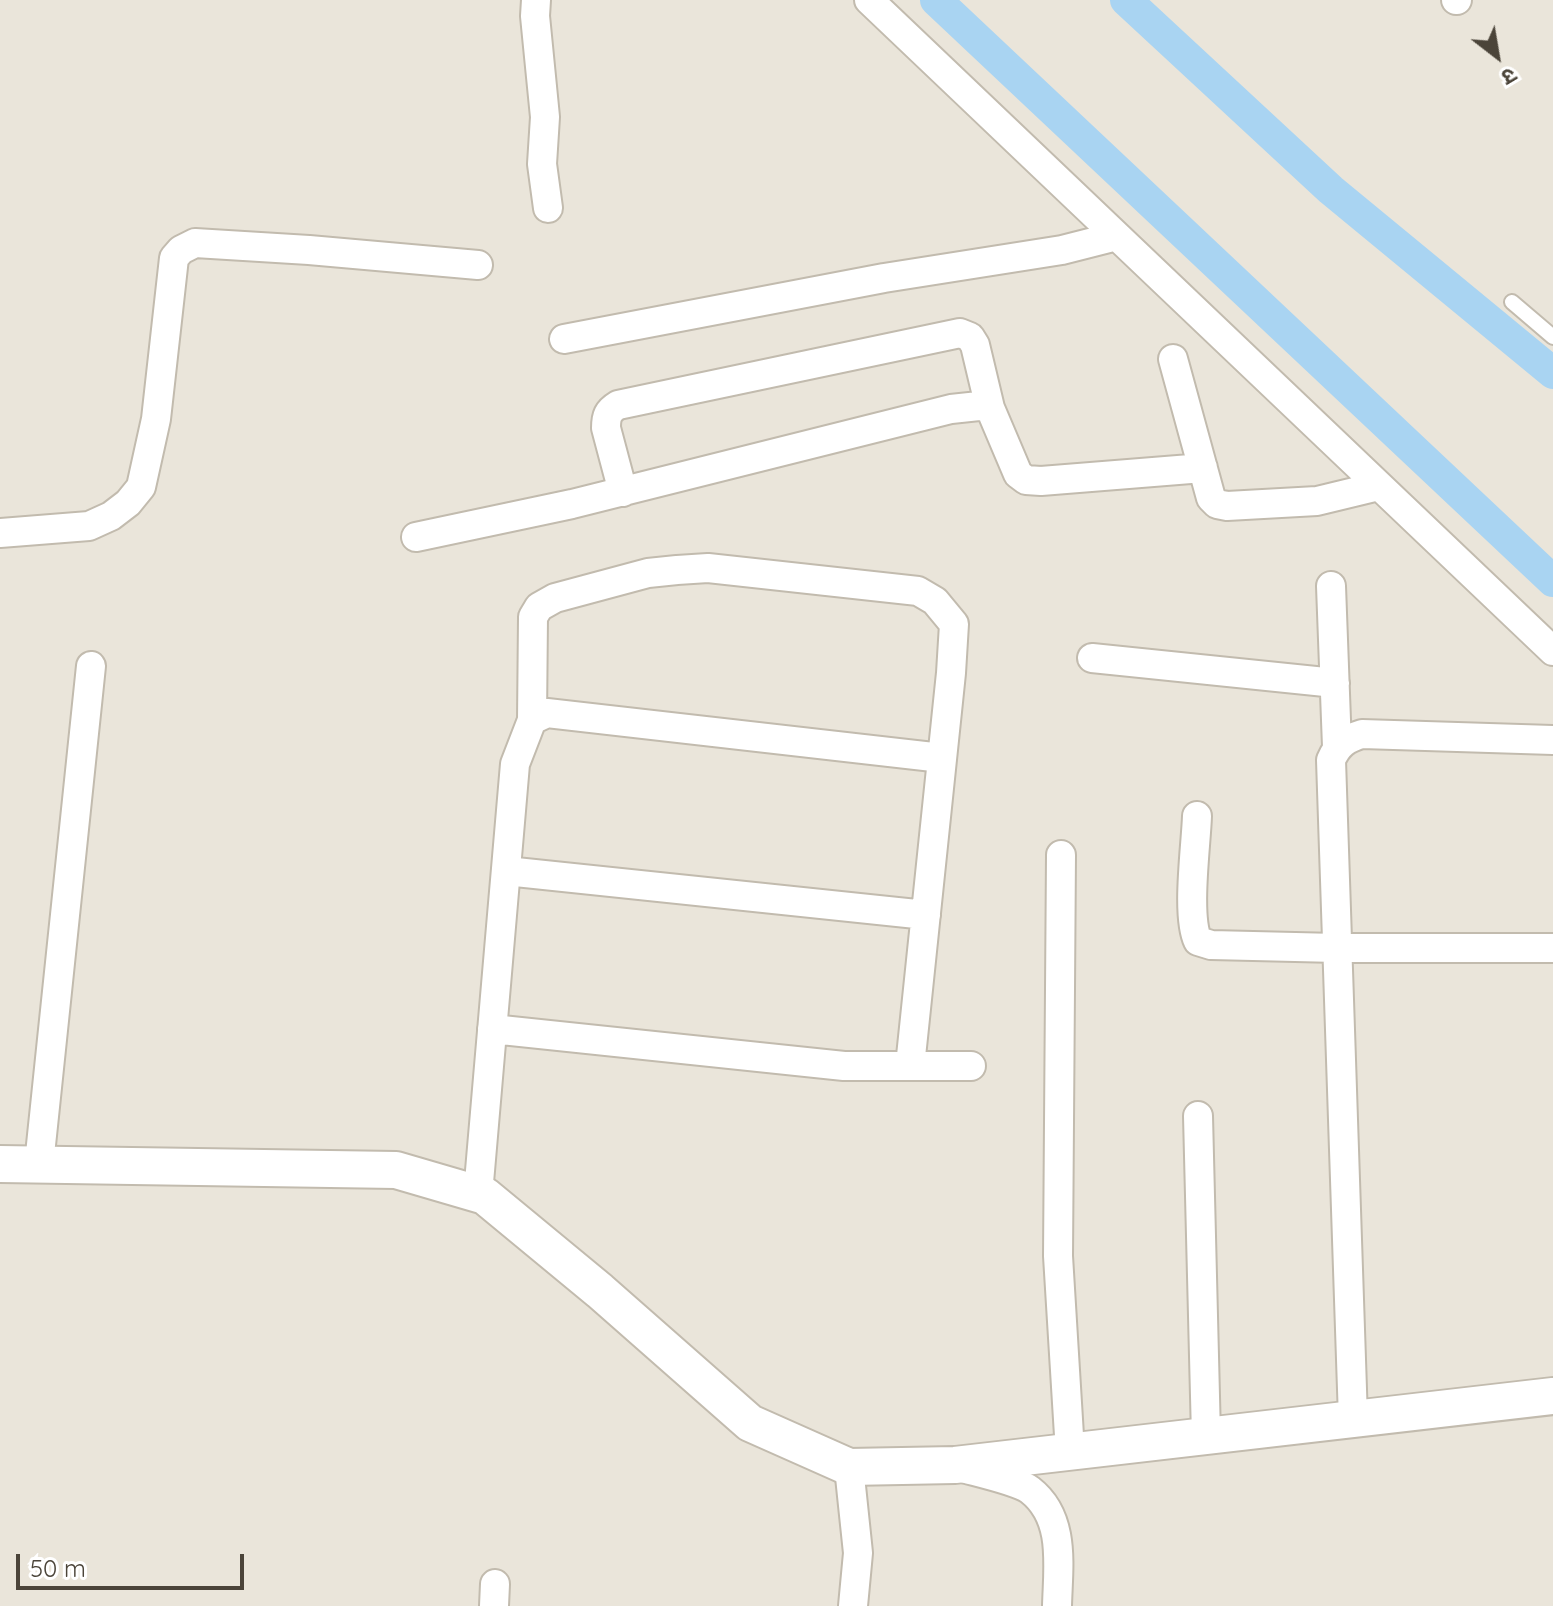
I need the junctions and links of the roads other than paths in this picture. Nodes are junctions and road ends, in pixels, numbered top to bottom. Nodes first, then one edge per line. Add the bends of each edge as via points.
1 (536, 0) edge
2 (869, 0) edge
3 (548, 208) dead end
4 (1117, 236) junction
5 (478, 265) dead end
6 (1512, 302) dead end
7 (1553, 337) edge
8 (564, 339) dead end
9 (1173, 359) dead end
10 (990, 408) junction
11 (1203, 468) junction
12 (1379, 486) junction
13 (623, 492) junction
14 (0, 533) edge
15 (416, 537) dead end
16 (1331, 586) dead end
17 (1553, 651) edge
18 (1092, 658) dead end
19 (91, 666) dead end
20 (1335, 683) junction
21 (532, 720) junction
22 (1553, 740) edge
23 (1337, 747) junction
24 (942, 758) junction
25 (1197, 816) dead end
26 (1061, 855) dead end
27 (506, 871) junction
28 (926, 915) junction
29 (1337, 948) junction
30 (1553, 948) edge
31 (492, 1029) junction
32 (910, 1066) junction
33 (971, 1066) dead end
34 (1198, 1116) dead end
35 (0, 1164) edge
36 (39, 1164) junction
37 (478, 1194) junction
38 (1553, 1396) edge
39 (1353, 1419) junction
40 (1206, 1436) junction
41 (1070, 1452) junction
42 (955, 1465) junction
43 (849, 1467) junction
44 (853, 1606) edge
45 (1057, 1606) edge

1 - 3 street
2 - 4 street
4 - 8 street
4 - 12 street
5 - 14 street via 195,243 181,250 174,258 156,419 141,487 111,516 89,526
6 - 7 lane
9 - 11 street
10 - 11 street via 1018,474 1026,480
10 - 13 street via 951,409
10 - 13 street via 975,345 960,333 618,405 610,410 606,428
11 - 12 street via 1211,498 1227,506 1317,501
12 - 17 street
13 - 15 street
16 - 20 street
18 - 20 street
19 - 36 street
20 - 23 street
21 - 24 street via 547,713
21 - 24 street via 532,626 539,607 648,573 708,568 918,591 935,601 954,624
21 - 27 street via 515,764
22 - 23 street via 1362,734
23 - 29 street via 1331,760
24 - 28 street
25 - 29 street via 1192,914 1198,941
26 - 41 street via 1058,1256
27 - 28 street
27 - 31 street
28 - 32 street
29 - 30 street
29 - 39 street
31 - 32 street via 844,1066
31 - 37 street
32 - 33 street
34 - 40 street
35 - 36 street
36 - 37 street via 396,1170
37 - 43 street via 600,1291 750,1423
38 - 39 street
39 - 40 street
40 - 41 street
41 - 42 street
42 - 43 street
42 - 45 street via 1029,1489 1046,1509 1058,1535
43 - 44 street via 858,1553

